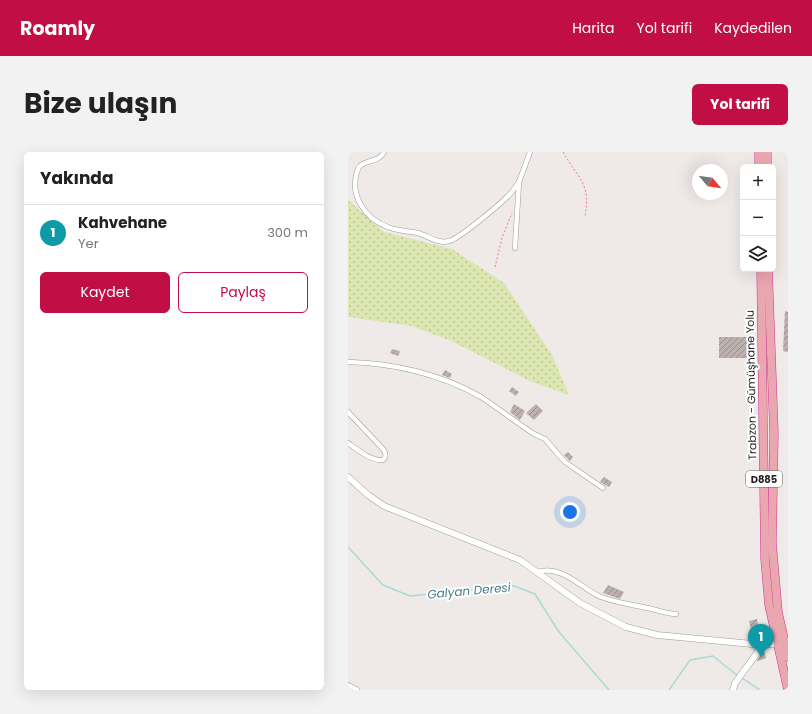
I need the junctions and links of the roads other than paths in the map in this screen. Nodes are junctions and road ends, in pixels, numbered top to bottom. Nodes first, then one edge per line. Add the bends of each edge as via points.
1 (384, 152) edge
2 (530, 152) edge
3 (760, 153) edge
4 (759, 164) edge
5 (766, 164) edge
6 (518, 182) junction
7 (515, 248) dead end
8 (761, 272) edge
9 (768, 272) edge
10 (348, 362) edge
11 (348, 412) edge
12 (348, 443) edge
13 (348, 477) edge
14 (604, 488) dead end
15 (537, 572) junction
16 (676, 614) dead end
17 (780, 643) junction
18 (763, 645) junction
19 (788, 658) edge
20 (348, 686) edge
21 (788, 688) edge
22 (356, 690) edge
23 (732, 690) edge

1 - 6 street via 377,160 363,163 358,168 355,190 360,204 368,216 380,224 436,241 458,238 508,196
2 - 6 street
3 - 4 highway
3 - 5 highway
6 - 7 street
8 - 17 highway, Trabzon - Gümüşhane Yolu / D885 via 765,559 769,606
9 - 17 highway, Trabzon - Gümüşhane Yolu / D885 via 774,433 772,543
10 - 14 street via 373,362 419,372 461,387 541,436 565,462
11 - 12 street via 383,449 386,457 378,460
13 - 15 street via 384,506 520,560
15 - 16 street via 550,570 614,601
15 - 18 street via 580,602 626,627 657,635
17 - 18 street
17 - 19 highway, Trabzon - Gümüşhane Yolu / D885
17 - 21 highway, Trabzon - Gümüşhane Yolu / D885
18 - 23 street
20 - 22 street

